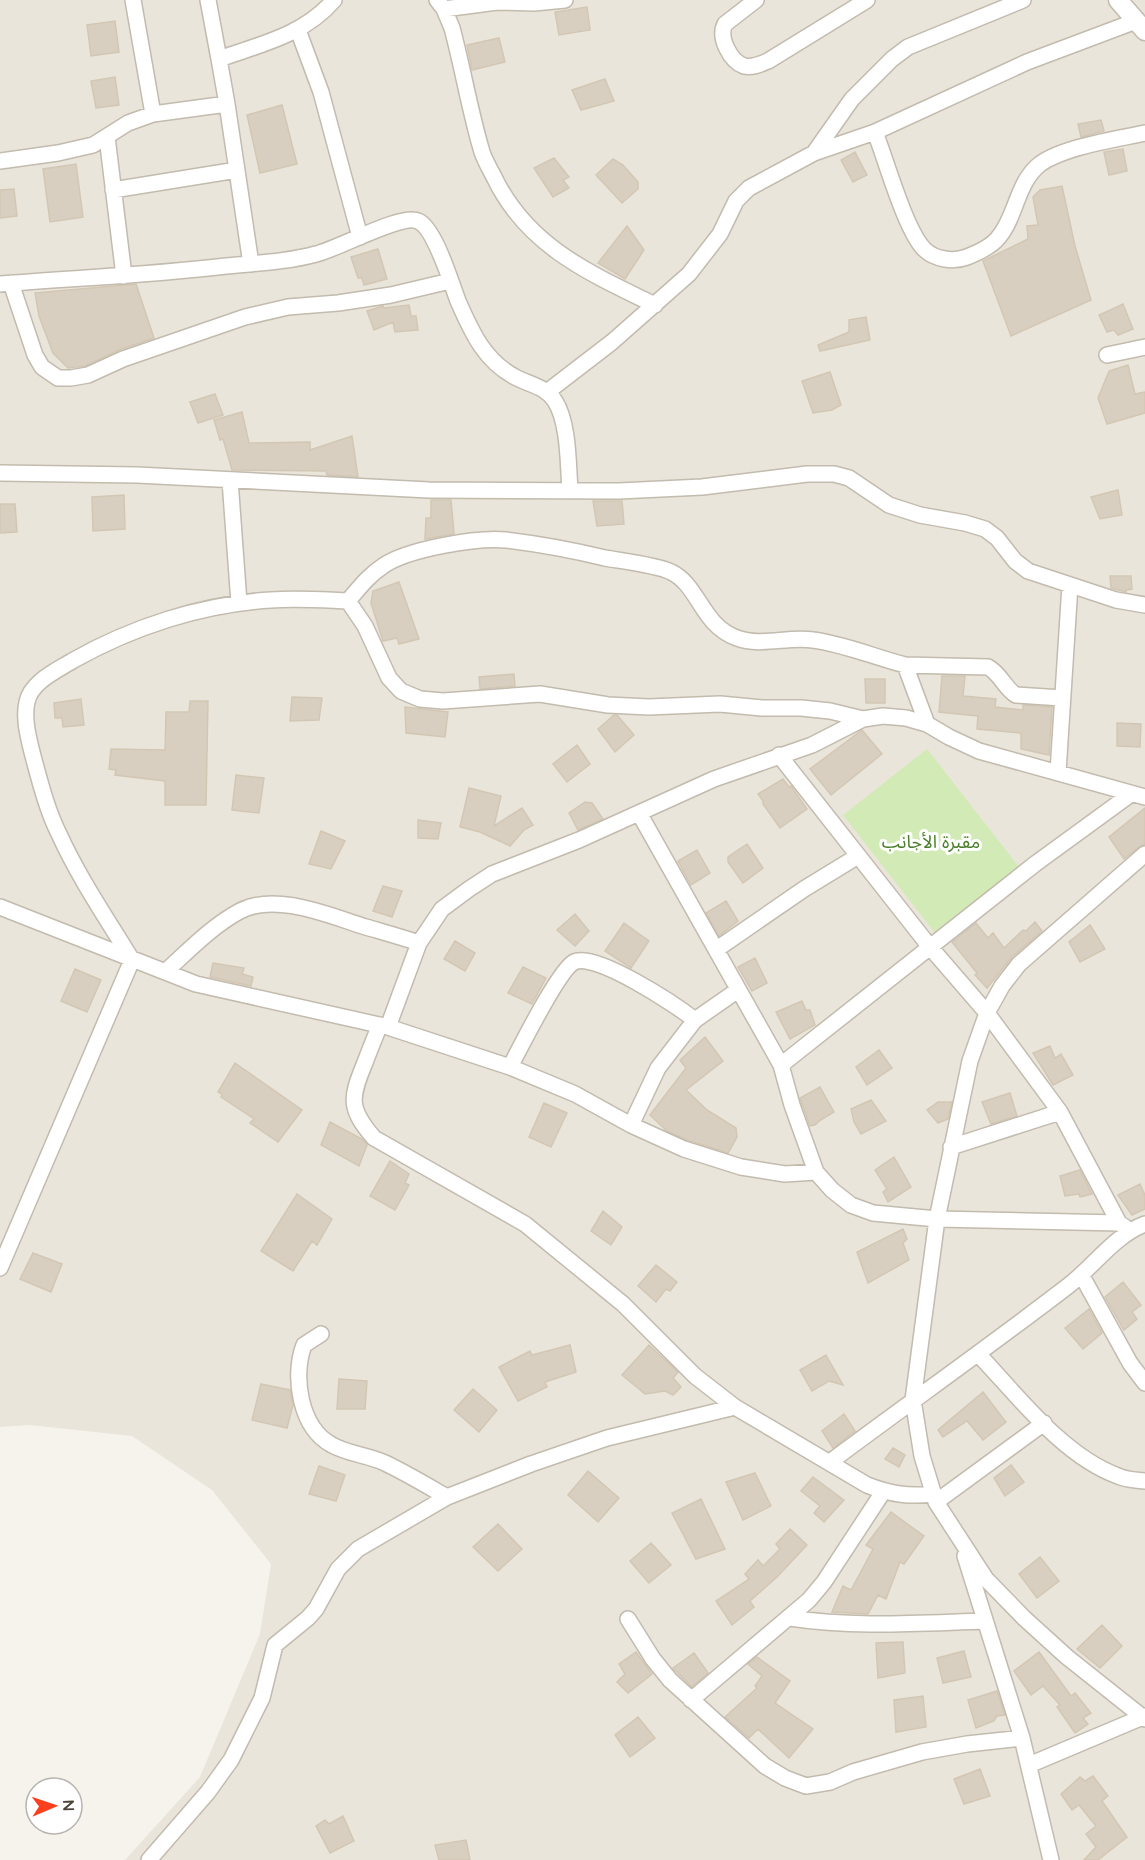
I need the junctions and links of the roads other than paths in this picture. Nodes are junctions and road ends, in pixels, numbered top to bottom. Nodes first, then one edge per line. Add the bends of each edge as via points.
1 (133, 0) edge
2 (208, 0) edge
3 (334, 0) edge
4 (565, 0) edge
5 (756, 0) edge
6 (867, 0) edge
7 (1023, 0) edge
8 (1118, 0) edge
9 (441, 4) edge
10 (1140, 26) edge
11 (298, 30) junction
12 (219, 59) junction
13 (227, 104) junction
14 (153, 114) junction
15 (875, 132) junction
16 (1145, 133) edge
17 (106, 137) junction
18 (814, 153) junction
19 (0, 161) edge
20 (237, 170) junction
21 (113, 190) junction
22 (360, 237) junction
23 (251, 264) junction
24 (124, 276) junction
25 (450, 281) junction
26 (6, 284) edge
27 (655, 305) junction
28 (1145, 347) edge
29 (1107, 356) dead end
30 (547, 392) junction
31 (0, 472) edge
32 (230, 480) junction
33 (570, 490) junction
34 (1070, 585) junction
35 (348, 601) junction
36 (239, 603) junction
37 (1145, 605) edge
38 (905, 665) junction
39 (1062, 698) junction
40 (862, 718) junction
41 (927, 724) junction
42 (779, 755) junction
43 (1058, 772) junction
44 (1138, 796) edge
45 (639, 813) junction
46 (1145, 854) edge
47 (858, 856) junction
48 (0, 907) edge
49 (419, 942) junction
50 (930, 948) junction
51 (717, 949) junction
52 (132, 960) junction
53 (165, 972) junction
54 (738, 990) junction
55 (987, 1013) junction
56 (695, 1020) junction
57 (384, 1026) junction
58 (780, 1065) junction
59 (510, 1067) junction
60 (1060, 1112) junction
61 (631, 1125) junction
62 (951, 1147) junction
63 (816, 1172) junction
64 (937, 1219) junction
65 (1145, 1224) edge
66 (1124, 1226) junction
67 (0, 1268) edge
68 (1082, 1276) junction
69 (321, 1334) dead end
70 (979, 1355) junction
71 (1145, 1383) edge
72 (913, 1400) junction
73 (735, 1407) junction
74 (1044, 1423) junction
75 (830, 1462) junction
76 (1145, 1481) edge
77 (883, 1492) junction
78 (447, 1497) junction
79 (935, 1498) junction
80 (959, 1538) junction
81 (790, 1618) junction
82 (628, 1619) dead end
83 (985, 1621) junction
84 (691, 1700) junction
85 (1144, 1718) edge
86 (1022, 1738) junction
87 (1029, 1765) junction
88 (149, 1860) edge
89 (1050, 1860) edge

1 - 14 street
2 - 12 street
3 - 11 street via 316,19
4 - 9 street
5 - 6 street via 722,30 723,42 737,62 752,67
7 - 18 street via 908,47 852,99
8 - 10 street
9 - 27 street via 460,59 483,155 515,213 563,257
10 - 15 street via 1027,62
11 - 12 street
11 - 22 street via 321,92
12 - 13 street
13 - 14 street
13 - 20 street
14 - 17 street
15 - 16 street via 910,227 925,250 938,258 959,260 977,254 998,239 1027,176 1042,163 1064,152
15 - 18 street
17 - 19 street via 77,149
17 - 21 street
18 - 27 street via 748,188 736,201 707,253
20 - 21 street
20 - 23 street
21 - 24 street
22 - 23 street via 318,254
22 - 25 street via 410,219 419,221 432,235
23 - 24 street
24 - 26 street
25 - 26 street via 391,295 288,307 244,317 71,378 58,378 42,367
25 - 30 street via 471,330 491,360 518,379
27 - 30 street
28 - 29 street
30 - 33 street via 562,420
31 - 32 street
32 - 33 street via 429,490
32 - 36 street
33 - 34 street via 702,487 834,474 849,478 889,505 985,529 1028,571
34 - 37 street
34 - 39 street
35 - 36 street
35 - 38 street via 368,578 405,555 504,540 670,571 690,587 718,628 736,638 756,642 813,640
35 - 40 street via 389,678 401,691 420,699 540,694 608,705 801,708
36 - 52 street via 147,626 102,644 40,681 26,704 30,745 58,834
38 - 39 street via 988,667 1012,693
38 - 41 street
39 - 43 street
40 - 41 street via 906,718
40 - 42 street via 812,745
41 - 43 street via 980,751
42 - 45 street
42 - 47 street
43 - 44 street
44 - 50 street via 1035,864
45 - 49 street via 492,874 442,909
45 - 51 street
46 - 55 street via 1019,964
47 - 50 street
47 - 51 street
48 - 52 street
49 - 53 street via 318,911 283,904 262,905 242,910
49 - 57 street
50 - 55 street
50 - 58 street
51 - 54 street
52 - 53 street
52 - 67 street
53 - 57 street via 196,984
54 - 56 street
54 - 58 street
55 - 60 street
55 - 62 street via 970,1061
56 - 59 street via 649,988 589,961 577,961 571,963 555,985
56 - 61 street via 658,1068
57 - 59 street
57 - 73 street via 354,1091 359,1118 374,1138 525,1224 623,1304 695,1376
58 - 63 street
59 - 61 street via 575,1094
60 - 62 street
60 - 66 street
61 - 63 street via 684,1149 741,1167 785,1174
62 - 64 street
63 - 64 street via 851,1205 873,1213
64 - 66 street
64 - 72 street
65 - 66 street
66 - 68 street
68 - 70 street
68 - 71 street
69 - 78 street via 304,1345 298,1369 305,1410 314,1429 330,1445 386,1463
70 - 72 street
70 - 74 street
72 - 75 street
72 - 79 street via 922,1456
73 - 75 street
73 - 78 street via 607,1438
74 - 76 street via 1097,1467 1120,1477
74 - 79 street
75 - 77 street
77 - 79 street
77 - 81 street via 824,1582
78 - 88 street via 358,1549 338,1569 316,1609 274,1645 262,1698 231,1760
79 - 80 street
80 - 83 street
80 - 85 street via 986,1579 1023,1618
81 - 83 street via 869,1625
81 - 84 street
82 - 84 street via 653,1659
83 - 86 street
84 - 86 street via 765,1766 806,1786 922,1752
85 - 87 street
86 - 87 street
87 - 89 street

